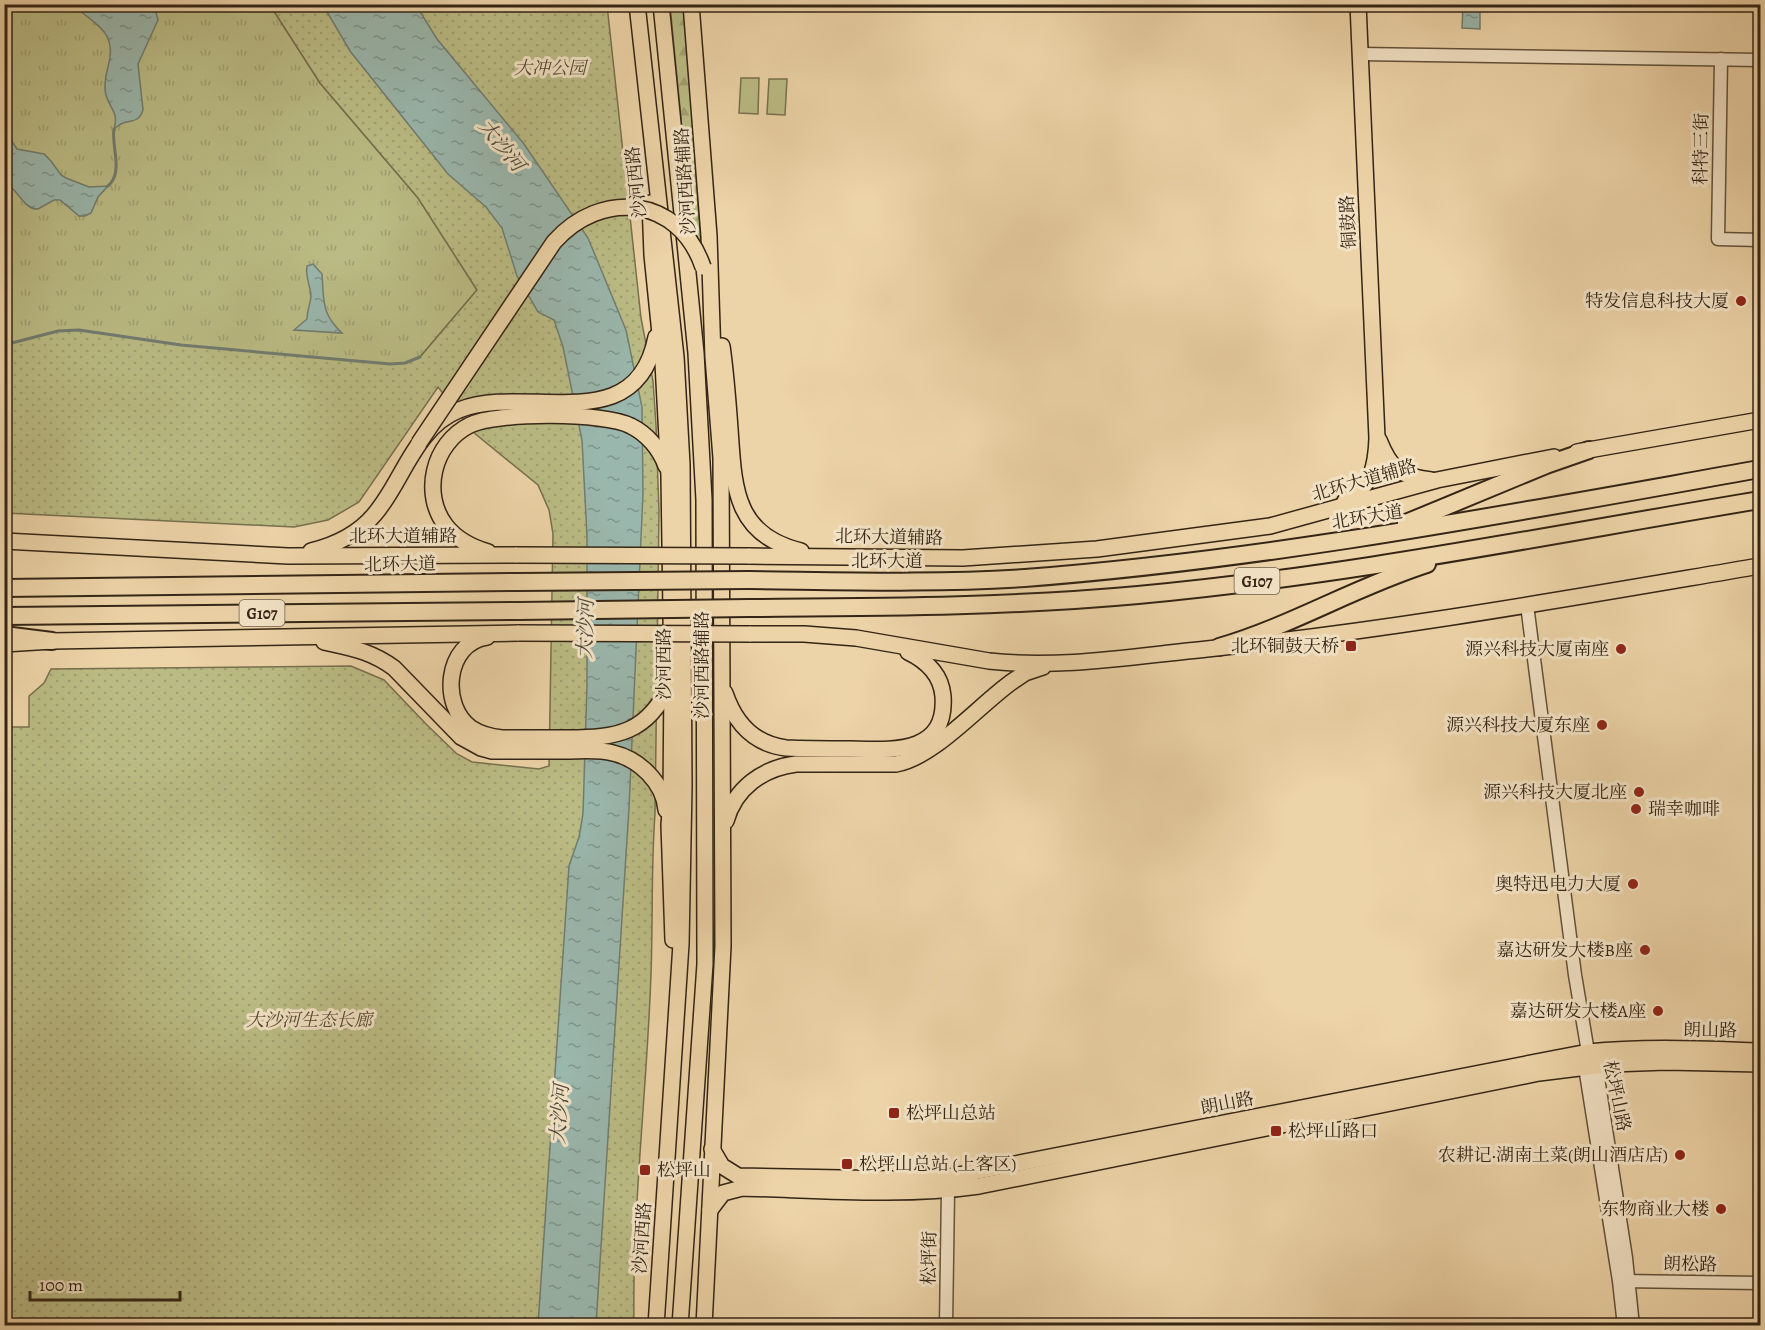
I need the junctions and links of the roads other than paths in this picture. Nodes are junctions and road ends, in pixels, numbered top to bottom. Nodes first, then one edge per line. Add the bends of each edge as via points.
1 (661, 4) edge
2 (691, 4) edge
3 (1358, 4) edge
4 (637, 9) edge
5 (1360, 54) junction
6 (1720, 59) junction
7 (1761, 60) edge
8 (652, 147) junction
9 (709, 236) junction
10 (1761, 240) edge
11 (711, 316) junction
12 (659, 322) junction
13 (1761, 420) edge
14 (1377, 438) junction
15 (419, 444) junction
16 (1589, 450) junction
17 (1761, 470) edge
18 (669, 476) junction
19 (1437, 480) junction
20 (1761, 500) edge
21 (1326, 512) junction
22 (1368, 537) junction
23 (4, 541) edge
24 (1495, 544) junction
25 (518, 555) junction
26 (288, 556) junction
27 (825, 556) junction
28 (1761, 567) edge
29 (4, 588) edge
30 (1527, 605) junction
31 (4, 615) edge
32 (519, 633) junction
33 (4, 636) edge
34 (290, 636) junction
35 (52, 641) junction
36 (4, 644) edge
37 (888, 644) junction
38 (1219, 647) junction
39 (1058, 664) junction
40 (721, 678) junction
41 (672, 681) junction
42 (502, 745) junction
43 (797, 756) junction
44 (895, 757) junction
45 (669, 825) junction
46 (722, 839) junction
47 (679, 996) junction
48 (703, 1002) junction
49 (1761, 1051) edge
50 (1590, 1061) junction
51 (1761, 1064) edge
52 (714, 1120) junction
53 (712, 1149) junction
54 (948, 1190) junction
55 (710, 1210) junction
56 (1624, 1281) junction
57 (1761, 1283) edge
58 (656, 1326) edge
59 (680, 1326) edge
60 (702, 1326) edge
61 (946, 1326) edge
62 (1624, 1326) edge
63 (1633, 1326) edge

1 - 48 main road via 696,353 703,467
2 - 9 main road, 沙河西路辅路
3 - 5 main road, 铜鼓路
4 - 8 main road, 沙河西路
5 - 6 street
5 - 14 main road, 铜鼓路
6 - 7 street
6 - 10 street, 科特三街 via 1718,239
8 - 12 main road, 沙河西路辅路 via 650,221
8 - 47 main road, 沙河西路 via 676,357 682,465 684,786
9 - 11 main road, 沙河西路辅路
9 - 27 main road via 727,378 736,496 750,523 772,541
11 - 15 main road, bridge via 703,267 687,237 652,212 634,207 595,212 580,219 554,242
11 - 40 main road, 沙河西路辅路 via 721,458
12 - 15 main road, bridge via 650,361 638,380 609,398 479,404 443,418
12 - 18 main road, 沙河西路辅路
13 - 16 main road, 北环大道辅路
14 - 19 main road via 1395,469 1417,478
14 - 21 main road, 铜鼓路 via 1377,458 1368,483
15 - 26 main road via 364,525 325,548
16 - 19 main road, 北环大道辅路
16 - 22 highway
17 - 22 highway, 北环大道 / G107
18 - 25 main road via 650,439 616,420 492,418 470,425 446,446 436,463 435,506 446,526 463,542 489,552
18 - 41 main road, 沙河西路辅路
19 - 21 main road, 北环大道辅路
20 - 24 highway, G107
21 - 27 main road, 北环大道辅路 via 1246,530 1096,549 963,558
22 - 29 highway, 北环大道 / G107, bridge via 1209,559 1022,578
23 - 26 main road, 北环大道辅路
24 - 31 highway, G107, bridge via 1329,571 1139,595 1003,604
24 - 38 highway via 1407,570 1270,630
25 - 26 main road, 北环大道辅路
25 - 27 main road, 北环大道辅路, bridge
28 - 30 main road
30 - 38 main road
30 - 50 street, 松坪山路 via 1575,975
32 - 34 main road
32 - 37 main road, bridge via 826,635
32 - 42 main road via 482,638 470,645 456,661 450,680 453,702 464,722
33 - 35 highway
34 - 35 main road
34 - 42 main road via 376,656 394,668 461,737 481,748
35 - 36 main road
37 - 39 main road via 1000,662
37 - 44 main road via 931,667 939,679 943,700 938,724 929,737
38 - 39 main road
39 - 44 main road via 1025,673 1013,681 925,753 907,762
40 - 43 main road via 739,722 762,742
40 - 46 main road, 沙河西路辅路
41 - 42 main road via 650,714 635,726 611,736
41 - 45 main road, 沙河西路辅路
42 - 45 main road via 614,753 652,777 662,793
43 - 44 main road
43 - 46 main road via 762,774 739,794 728,812
45 - 47 main road, 沙河西路辅路 via 670,909
46 - 52 main road, 沙河西路辅路 via 723,967
47 - 58 main road, 沙河西路
48 - 52 main road
48 - 59 main road
49 - 50 main road, 朗山路 via 1612,1049
50 - 51 main road, 朗山路
50 - 53 main road, 朗山路 via 948,1177 738,1176 722,1166
50 - 54 main road, 朗山路
50 - 56 street, 松坪山路
52 - 53 main road, 沙河西路辅路
53 - 55 main road, 沙河西路辅路
54 - 55 main road, 朗山路 via 742,1188 723,1193
54 - 61 street, 松坪街
55 - 60 main road, 沙河西路辅路
56 - 57 street, 朗松路
56 - 62 street, 松坪山路
56 - 63 street, 松坪山路

